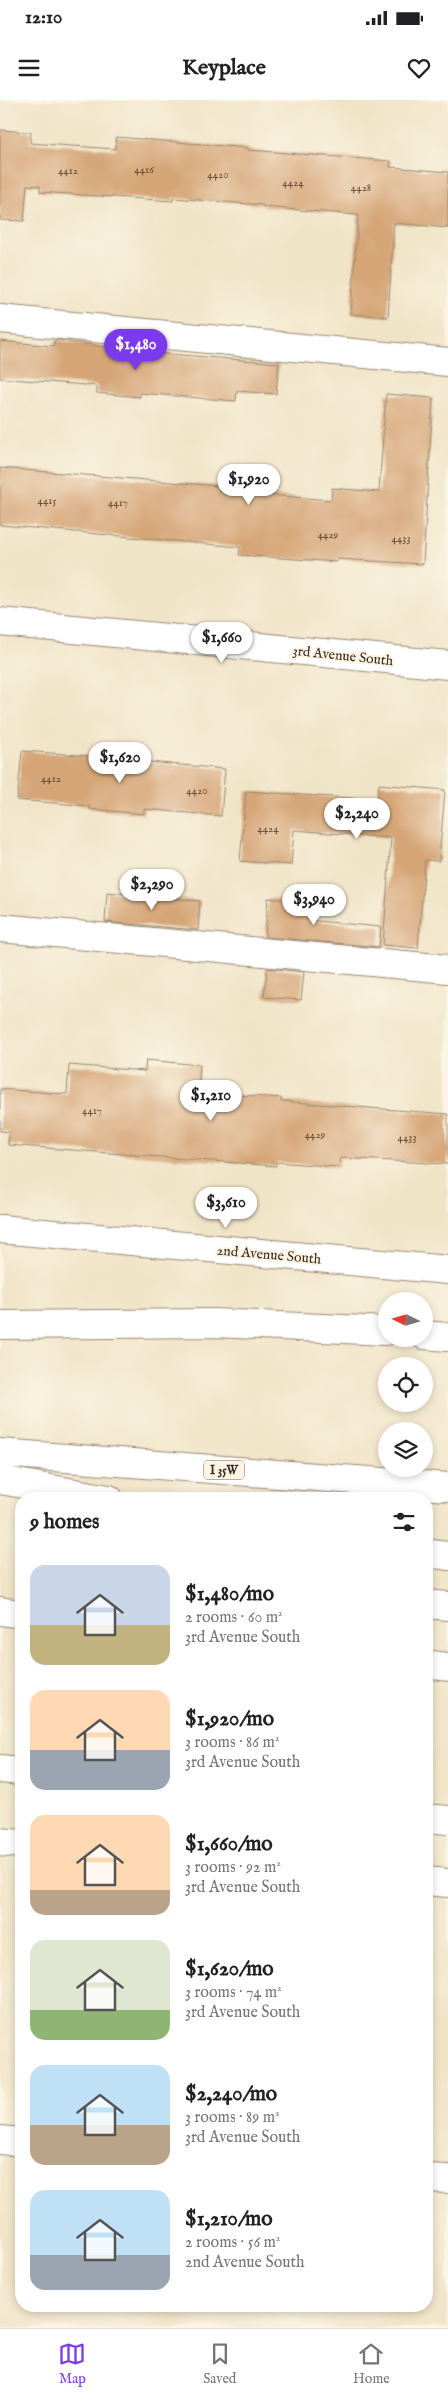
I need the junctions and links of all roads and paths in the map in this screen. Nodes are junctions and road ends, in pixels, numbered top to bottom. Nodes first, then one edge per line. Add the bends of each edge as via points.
1 (0, 319) edge
2 (448, 362) edge
3 (0, 622) edge
4 (448, 665) edge
5 (0, 928) edge
6 (448, 969) edge
7 (0, 1229) edge
8 (448, 1270) edge
9 (0, 1325) edge
10 (378, 1331) edge
11 (433, 1336) edge
12 (448, 1337) edge
13 (0, 1453) edge
14 (0, 1480) edge
15 (448, 1487) edge
16 (69, 1492) edge
17 (433, 1554) edge
18 (448, 1556) edge
19 (15, 1599) edge
20 (0, 1600) edge
21 (433, 1605) edge
22 (448, 1606) edge
23 (0, 1611) edge
24 (15, 1613) edge
25 (433, 1665) edge
26 (448, 1667) edge
27 (0, 1769) edge
28 (15, 1770) edge
29 (433, 1819) edge
30 (448, 1820) edge
31 (0, 1842) edge
32 (15, 1843) edge
33 (433, 1882) edge
34 (448, 1883) edge
35 (0, 2140) edge
36 (15, 2141) edge
37 (433, 2179) edge
38 (448, 2180) edge

1 - 2 main road
3 - 4 main road, 3rd Avenue South
5 - 6 main road
7 - 8 main road, 2nd Avenue South
9 - 10 main road via 214,1322
11 - 12 main road
13 - 15 main road, I 35W
14 - 16 main road
17 - 18 main road
19 - 20 main road
21 - 22 main road
23 - 24 main road
25 - 26 main road
27 - 28 main road
29 - 30 main road
31 - 32 main road
33 - 34 main road
35 - 36 main road
37 - 38 main road

